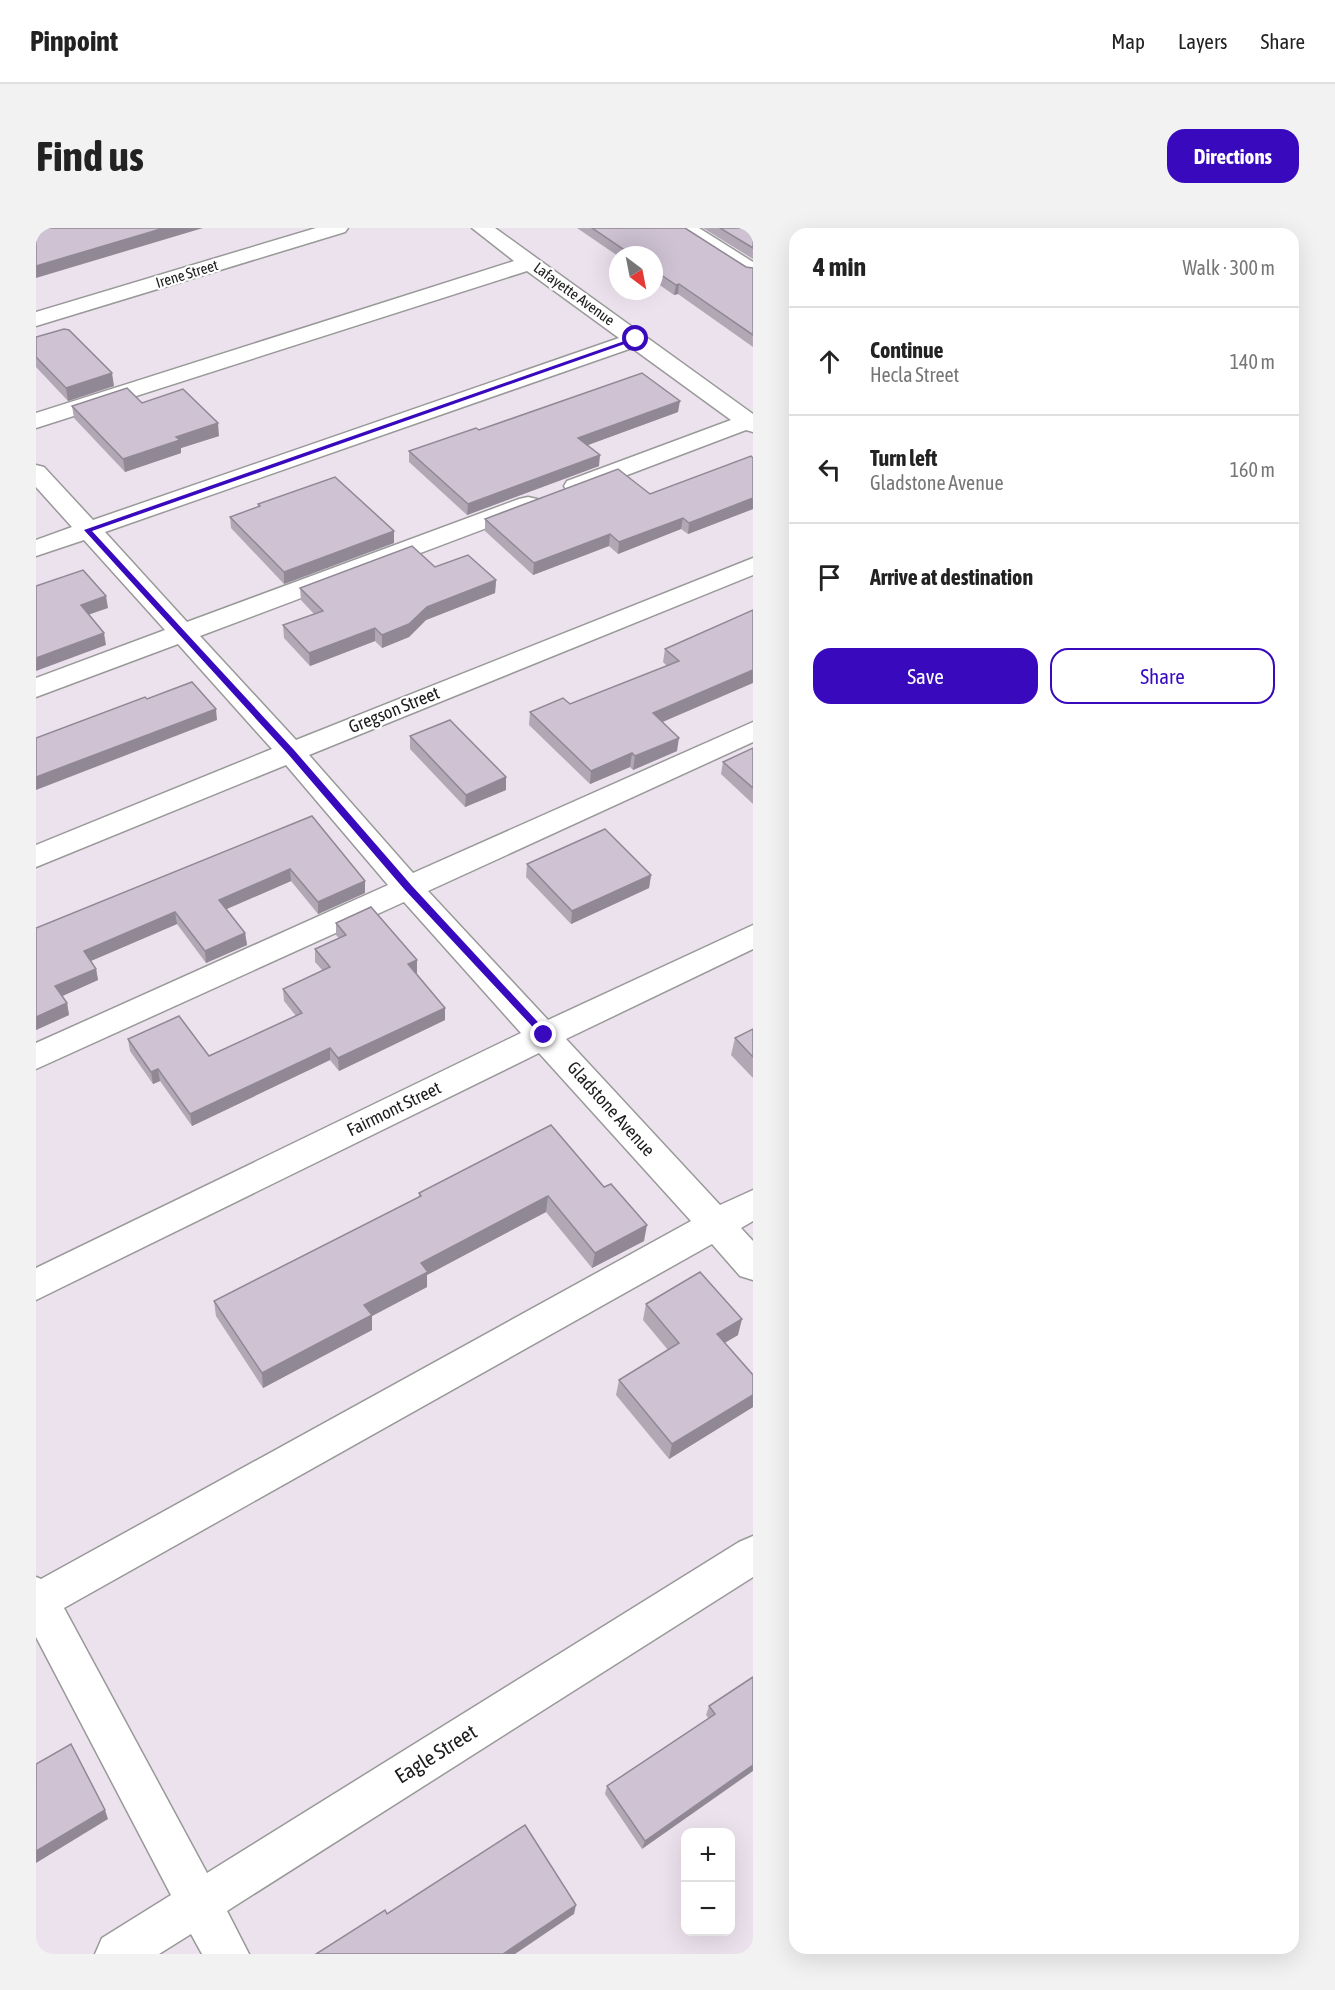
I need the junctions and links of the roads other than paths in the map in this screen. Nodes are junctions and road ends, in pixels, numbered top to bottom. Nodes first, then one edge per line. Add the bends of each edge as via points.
1 (338, 228) edge
2 (482, 228) edge
3 (685, 228) edge
4 (530, 263) junction
5 (753, 271) edge
6 (36, 319) edge
7 (636, 339) junction
8 (36, 421) edge
9 (751, 423) edge
10 (36, 472) edge
11 (87, 530) junction
12 (36, 548) edge
13 (753, 566) edge
14 (182, 634) junction
15 (36, 688) edge
16 (753, 731) edge
17 (291, 752) junction
18 (36, 857) edge
19 (408, 888) junction
20 (753, 936) edge
21 (544, 1035) junction
22 (36, 1057) edge
23 (753, 1204) edge
24 (715, 1226) junction
25 (753, 1265) edge
26 (36, 1285) edge
27 (753, 1555) edge
28 (37, 1598) edge
29 (199, 1903) junction
30 (118, 1954) edge
31 (226, 1954) edge

1 - 6 street, Irene Street
2 - 4 street, Lafayette Avenue
3 - 5 street
4 - 7 street, Lafayette Avenue
4 - 8 street
7 - 9 street, Lafayette Avenue
7 - 11 street
9 - 14 street
10 - 11 street, Gladstone Avenue
11 - 12 street
11 - 14 street, Gladstone Avenue
13 - 17 street, Gregson Street
14 - 15 street
14 - 17 street, Gladstone Avenue
16 - 19 street
17 - 18 street, Gregson Street
17 - 19 street, Gladstone Avenue
19 - 21 street, Gladstone Avenue
19 - 22 street
20 - 21 street, Fairmont Street
21 - 24 street, Gladstone Avenue
21 - 26 street, Fairmont Street
23 - 24 street
24 - 25 street, Gladstone Avenue
24 - 28 street
27 - 29 street, Eagle Street
28 - 29 street
29 - 30 street, Eagle Street
29 - 31 street

